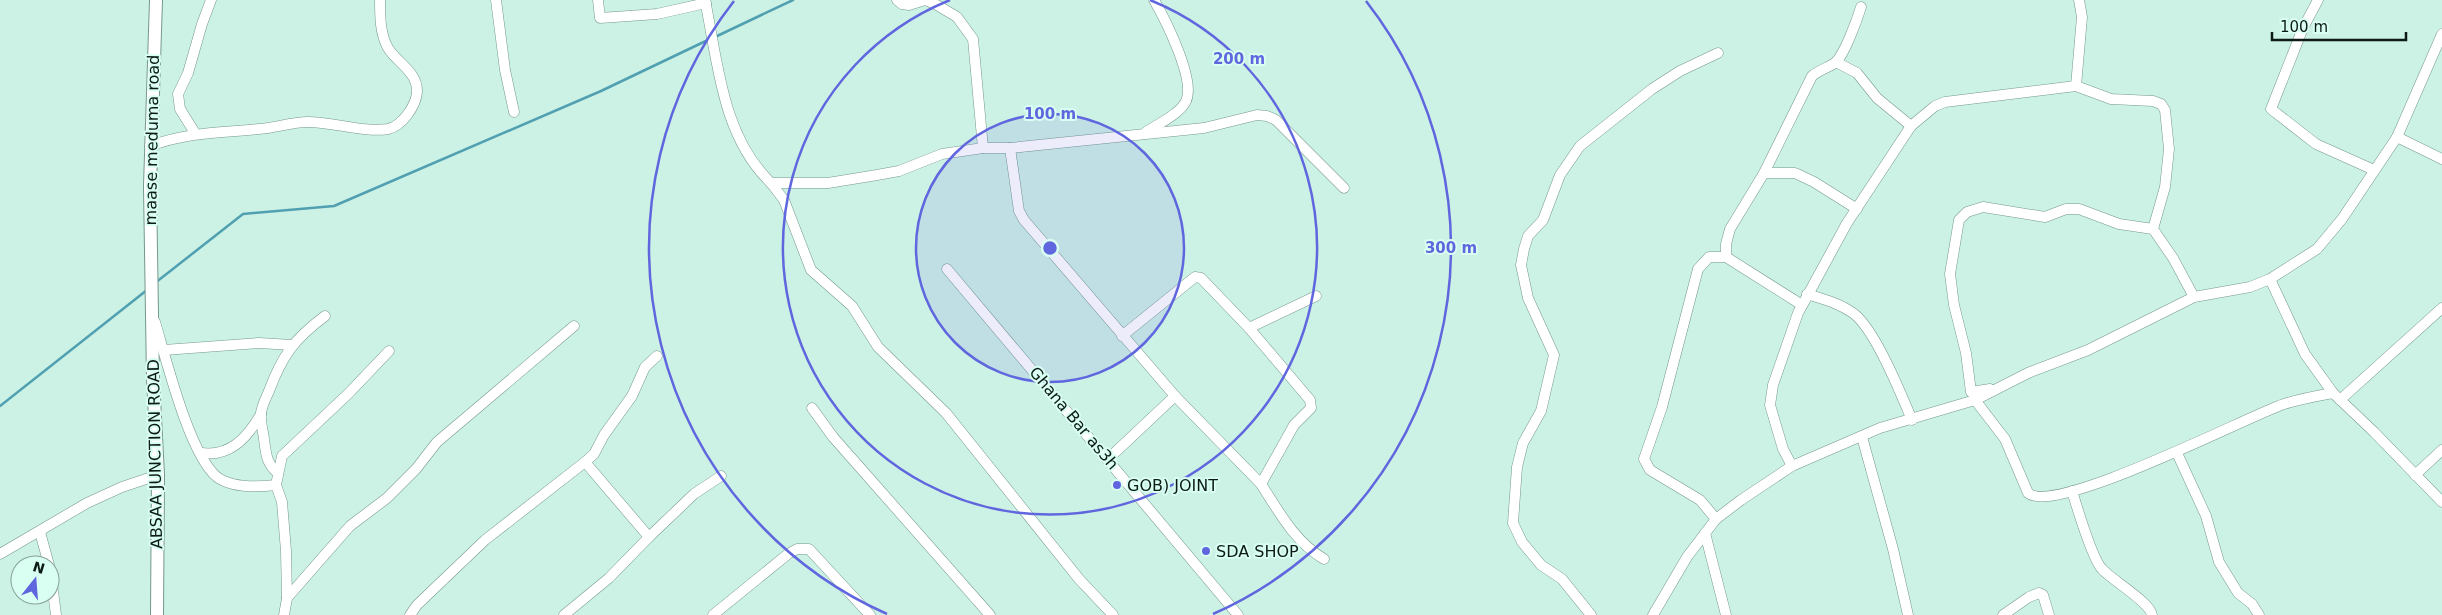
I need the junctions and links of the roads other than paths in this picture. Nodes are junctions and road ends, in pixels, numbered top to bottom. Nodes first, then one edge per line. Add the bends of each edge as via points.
1 (156, 0) edge
2 (211, 0) edge
3 (380, 0) edge
4 (496, 0) edge
5 (598, 0) edge
6 (897, 0) edge
7 (1154, 0) edge
8 (2079, 0) edge
9 (2318, 0) edge
10 (706, 1) edge
11 (1861, 7) dead end
12 (2442, 34) edge
13 (1718, 54) dead end
14 (1836, 62) junction
15 (2076, 86) junction
16 (514, 112) dead end
17 (1912, 126) junction
18 (1145, 133) junction
19 (195, 134) junction
20 (2397, 137) junction
21 (150, 146) junction
22 (983, 148) junction
23 (1010, 148) junction
24 (2442, 159) edge
25 (2374, 170) junction
26 (1764, 173) junction
27 (771, 183) junction
28 (1344, 188) dead end
29 (1857, 209) junction
30 (2153, 229) junction
31 (1726, 257) junction
32 (947, 269) dead end
33 (2270, 279) junction
34 (152, 293) joint
35 (1807, 294) junction
36 (1316, 296) dead end
37 (2194, 298) junction
38 (1802, 305) junction
39 (2442, 308) edge
40 (152, 314) junction
41 (325, 316) dead end
42 (574, 326) dead end
43 (1249, 328) junction
44 (1122, 336) junction
45 (292, 345) junction
46 (164, 350) junction
47 (389, 351) dead end
48 (657, 356) dead end
49 (2012, 382) junction
50 (1175, 396) junction
51 (2336, 396) junction
52 (1975, 400) junction
53 (812, 408) dead end
54 (261, 414) junction
55 (1912, 420) junction
56 (1862, 437) junction
57 (2442, 450) edge
58 (200, 452) junction
59 (2177, 453) junction
60 (1108, 459) junction
61 (586, 462) junction
62 (1792, 466) junction
63 (278, 473) junction
64 (158, 475) junction
65 (2415, 475) junction
66 (721, 476) dead end
67 (1261, 484) junction
68 (276, 486) junction
69 (2072, 491) junction
70 (2442, 502) edge
71 (1716, 520) junction
72 (40, 532) junction
73 (1705, 533) junction
74 (649, 537) junction
75 (0, 554) edge
76 (47, 555) edge
77 (1324, 559) dead end
78 (287, 598) junction
79 (157, 615) edge
80 (284, 615) edge
81 (410, 615) edge
82 (564, 615) edge
83 (713, 615) edge
84 (870, 615) edge
85 (990, 615) edge
86 (1113, 615) edge
87 (1238, 615) edge
88 (1591, 615) edge
89 (1653, 615) edge
90 (1726, 615) edge
91 (1908, 615) edge
92 (2003, 615) edge
93 (2049, 615) edge
94 (2152, 615) edge
95 (2259, 615) edge

1 - 21 street, maase meduma road
2 - 19 street via 178,94 180,110
3 - 19 street via 385,41 415,82 417,92 413,104 398,125 387,129 306,122
4 - 16 street
5 - 10 street via 600,18 658,14
6 - 22 street via 909,5 925,0 937,5 957,18 973,39
7 - 18 street via 1178,47 1188,91 1186,102 1179,110
8 - 15 street via 2082,17
9 - 25 street via 2303,28 2271,109 2316,144
10 - 27 street via 726,106 733,126 748,155
11 - 14 street via 1854,29
12 - 20 street
13 - 88 street via 1680,71 1652,89 1580,146 1560,175 1543,220 1528,236 1524,249 1521,265 1528,298 1554,355 1542,411 1523,443 1517,467 1513,523 1522,542 1541,565 1562,579
14 - 17 street via 1857,73 1878,98
14 - 26 street via 1812,76
15 - 17 street via 1944,102
15 - 30 street via 2111,99 2153,101 2165,110 2169,149 2165,187
17 - 29 street
18 - 23 street
18 - 28 street via 1204,128 1257,115 1267,116 1276,120
19 - 21 street
20 - 24 street
20 - 25 street
21 - 34 street, maase meduma road
22 - 23 street
22 - 27 street via 942,154 899,172 828,183
23 - 44 street via 1019,211 1024,220
25 - 33 street via 2342,219 2317,249
26 - 29 street via 1795,173
26 - 31 street via 1730,229
27 - 86 street via 784,200 812,270 852,306 878,347 946,412 1079,579
29 - 35 street
30 - 37 street
30 - 49 street via 2119,224 2078,209 2066,209 2045,217 1983,208 1968,212 1959,220 1950,274 1971,392
31 - 38 street
31 - 71 street via 1709,257 1698,270 1662,407 1644,459 1650,470 1700,500
32 - 60 street, Ghana Bar as3h
33 - 37 street via 2250,287
33 - 51 street via 2306,354
34 - 40 street, ABSAA JUNCTION ROAD
35 - 38 street
35 - 55 street via 1835,302 1859,319 1868,330
36 - 43 street
37 - 49 street via 2088,350
38 - 62 street via 1773,385 1770,405 1783,449
39 - 51 street
40 - 46 street
40 - 64 street, ABSAA JUNCTION ROAD
41 - 45 street
42 - 78 street via 436,442 416,469 387,498 350,526
43 - 44 street via 1201,278 1194,277
43 - 67 street via 1310,400 1311,408 1294,425
44 - 50 street
45 - 46 street via 259,343
45 - 54 street via 277,368
46 - 58 street via 182,411
47 - 63 street via 282,456
48 - 61 street via 645,367 632,396
49 - 52 street
50 - 60 street
50 - 67 street
51 - 59 street via 2284,405 2204,438
51 - 65 street
52 - 55 street
52 - 69 street via 2005,439 2028,493 2043,497
53 - 85 street via 833,437
54 - 58 street via 242,439 224,452
54 - 63 street via 266,458
55 - 56 street via 1880,428
56 - 62 street
56 - 91 street
57 - 65 street
58 - 68 street via 217,477 231,483
59 - 69 street
59 - 95 street via 2206,516 2219,562 2238,593
60 - 87 street, Ghana Bar as3h
61 - 74 street
61 - 81 street via 485,540
62 - 71 street
63 - 68 street
64 - 72 street via 87,503
64 - 79 street, ABSAA JUNCTION ROAD
65 - 70 street
66 - 74 street via 694,494
67 - 77 street via 1291,530
68 - 78 street via 282,502
69 - 94 street via 2100,568 2144,602
71 - 73 street
72 - 75 street
72 - 76 street
73 - 89 street
73 - 90 street
74 - 82 street via 609,578
78 - 80 street
83 - 84 street via 788,554 804,548 809,549
92 - 93 street via 2039,593

